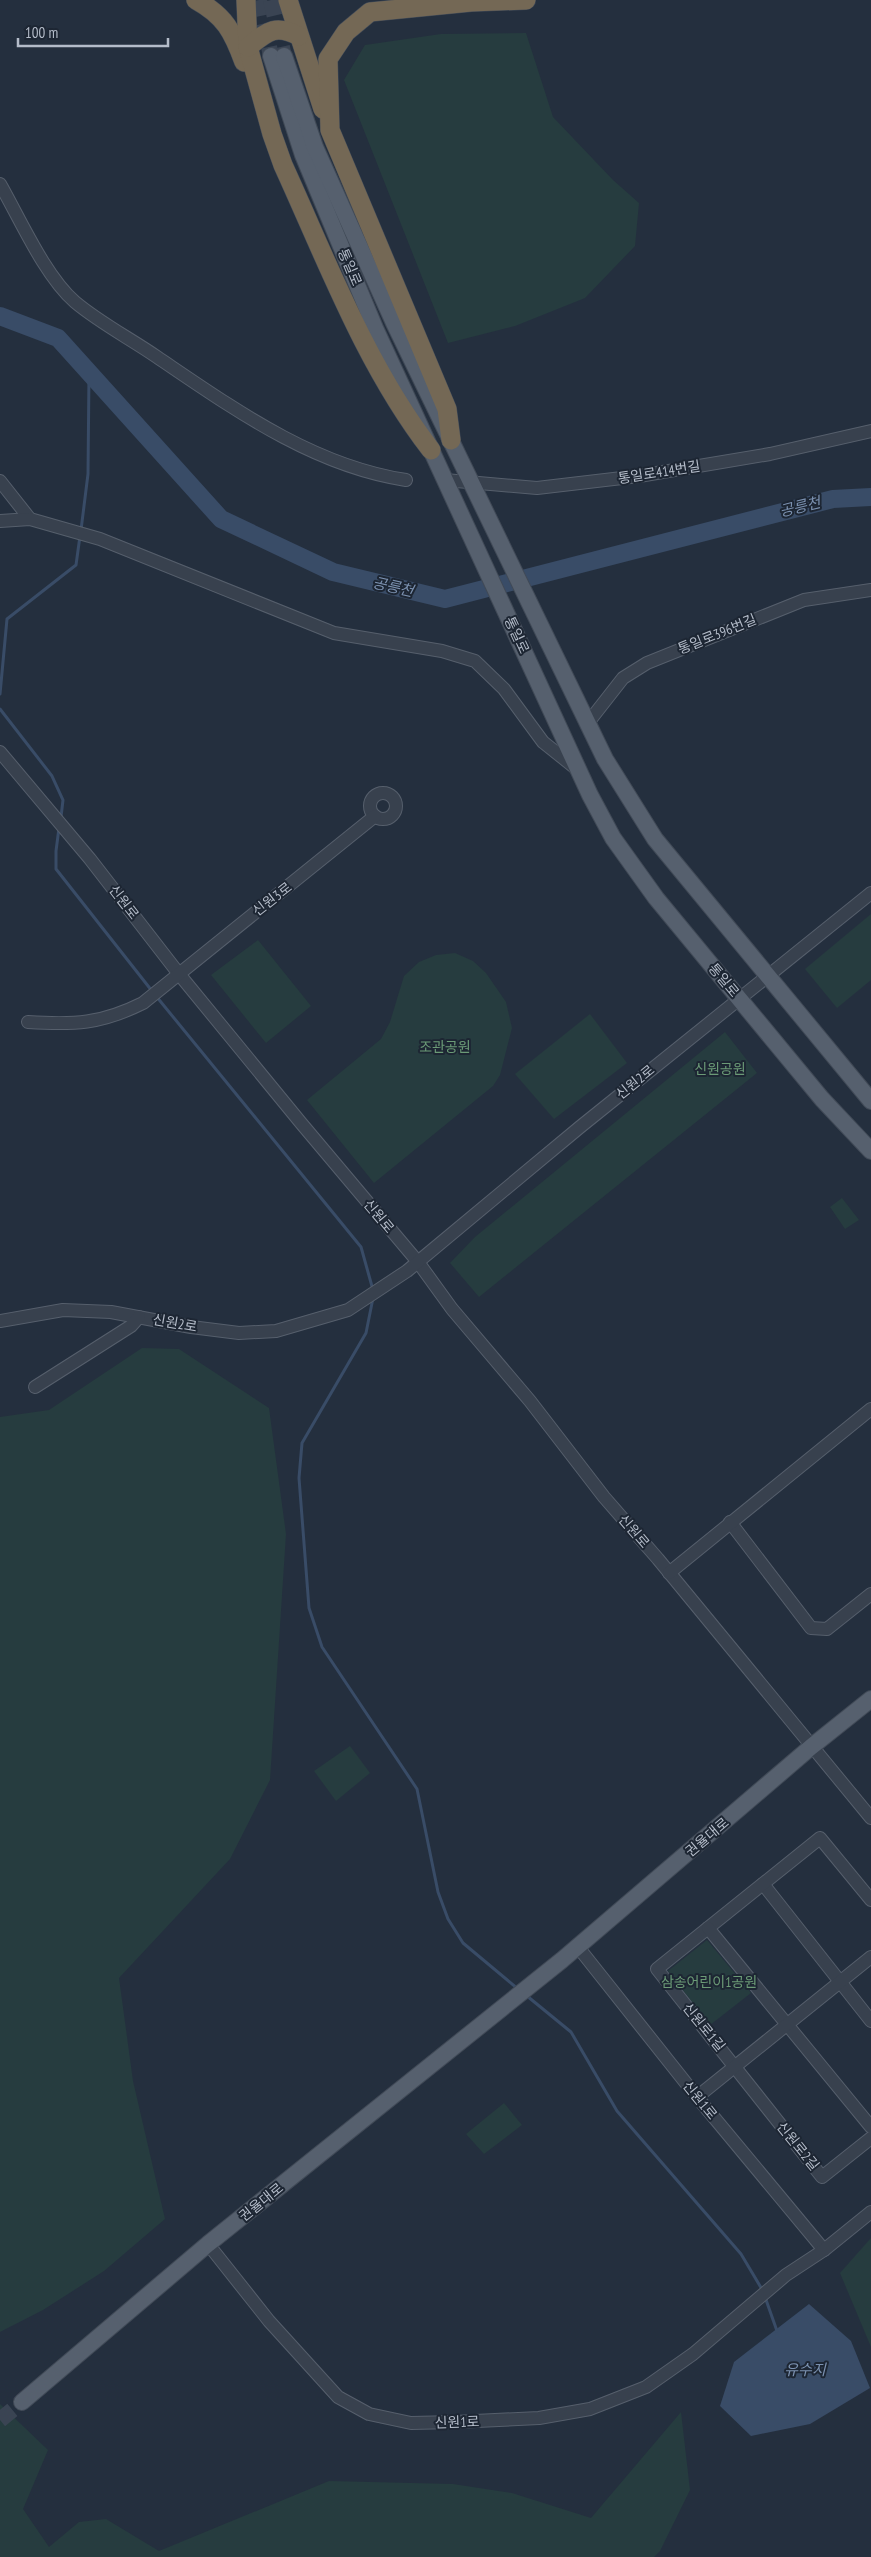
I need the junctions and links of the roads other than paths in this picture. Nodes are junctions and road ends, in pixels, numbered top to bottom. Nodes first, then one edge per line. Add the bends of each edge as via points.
1 (196, 0) edge
2 (246, 0) edge
3 (288, 0) edge
4 (417, 0) edge
5 (526, 0) edge
6 (471, 2) junction
7 (300, 36) junction
8 (248, 47) junction
9 (330, 130) junction
10 (272, 134) junction
11 (0, 184) edge
12 (871, 431) edge
13 (451, 440) junction
14 (431, 450) junction
15 (406, 480) dead end
16 (445, 480) junction
17 (0, 481) edge
18 (473, 484) junction
19 (30, 519) junction
20 (0, 521) edge
21 (871, 590) edge
22 (587, 724) junction
23 (0, 752) edge
24 (580, 771) junction
25 (375, 816) dead end
26 (871, 893) edge
27 (768, 976) junction
28 (174, 978) junction
29 (739, 998) junction
30 (28, 1022) dead end
31 (871, 1101) edge
32 (856, 1134) junction
33 (871, 1151) edge
34 (871, 1162) edge
35 (418, 1262) junction
36 (140, 1317) junction
37 (0, 1321) edge
38 (35, 1387) dead end
39 (871, 1409) edge
40 (730, 1522) junction
41 (669, 1573) junction
42 (871, 1594) edge
43 (871, 1699) edge
44 (811, 1747) junction
45 (871, 1818) edge
46 (763, 1884) junction
47 (871, 1900) edge
48 (708, 1928) junction
49 (578, 1947) junction
50 (871, 1957) edge
51 (840, 1982) junction
52 (871, 2021) edge
53 (787, 2024) junction
54 (734, 2067) junction
55 (697, 2097) junction
56 (871, 2127) edge
57 (871, 2138) edge
58 (871, 2212) edge
59 (208, 2244) junction
60 (824, 2250) junction
61 (22, 2402) tunnel mouth

1 - 10 highway via 215,10 230,30
2 - 8 highway
3 - 7 highway
4 - 6 highway
5 - 6 highway
6 - 9 highway via 370,12 346,32 328,59
7 - 8 highway via 286,29 273,29
7 - 9 highway
8 - 10 highway
9 - 13 highway via 447,409
10 - 14 highway via 283,165 377,369 410,424
11 - 15 street via 51,274 75,302 246,416 312,452 376,476
12 - 18 street, 통일로414번길 via 770,454 639,476 537,488
13 - 14 main road, 통일로 via 394,322 277,56 303,155 375,328
13 - 18 main road, 통일로
14 - 16 main road, 통일로
16 - 18 street, 통일로414번길
16 - 24 main road, 통일로
17 - 19 street
18 - 22 main road, 통일로
19 - 20 street
19 - 24 street via 100,539 334,633 442,651 475,661 504,690 543,742
21 - 22 street, 통일로396번길 via 804,600 647,663 623,678
22 - 27 main road, 통일로 via 655,839
23 - 28 street, 신원로 via 90,859
24 - 29 main road, 통일로 via 613,838 635,870
25 - 28 street, 신원3로
26 - 27 street, 신원2로
27 - 29 street, 신원2로
27 - 31 main road, 통일로
28 - 30 street, 신원3로 via 143,1002 99,1020 77,1025
28 - 35 street, 신원로
29 - 32 main road, 통일로 via 822,1099
29 - 35 street, 신원2로
32 - 33 main road, 통일로
32 - 34 main road
35 - 36 street, 신원2로 via 348,1310 276,1331 239,1333
35 - 41 street, 신원로 via 452,1309
36 - 37 street, 신원2로 via 63,1310
36 - 38 street
39 - 40 street
40 - 41 street
40 - 42 street via 811,1628 827,1629
41 - 44 street, 신원로
43 - 44 main road, 권율대로
44 - 45 street, 신원로
44 - 49 main road, 권율대로
46 - 47 street, 신원로1길 via 820,1838
46 - 48 street, 신원로1길
46 - 51 street
48 - 53 street
48 - 54 street, 신원로1길 via 657,1969
49 - 55 street, 신원1로
49 - 59 main road, 권율대로
50 - 51 street
51 - 52 street
51 - 53 street
53 - 54 street
53 - 56 street
54 - 55 street
54 - 57 street, 신원로2길 via 822,2177
55 - 60 street, 신원1로
58 - 60 street
59 - 60 street, 신원1로 via 269,2321 338,2397 369,2414 411,2423 539,2418 590,2409 646,2387 693,2354 786,2276
59 - 61 main road, 권율대로

